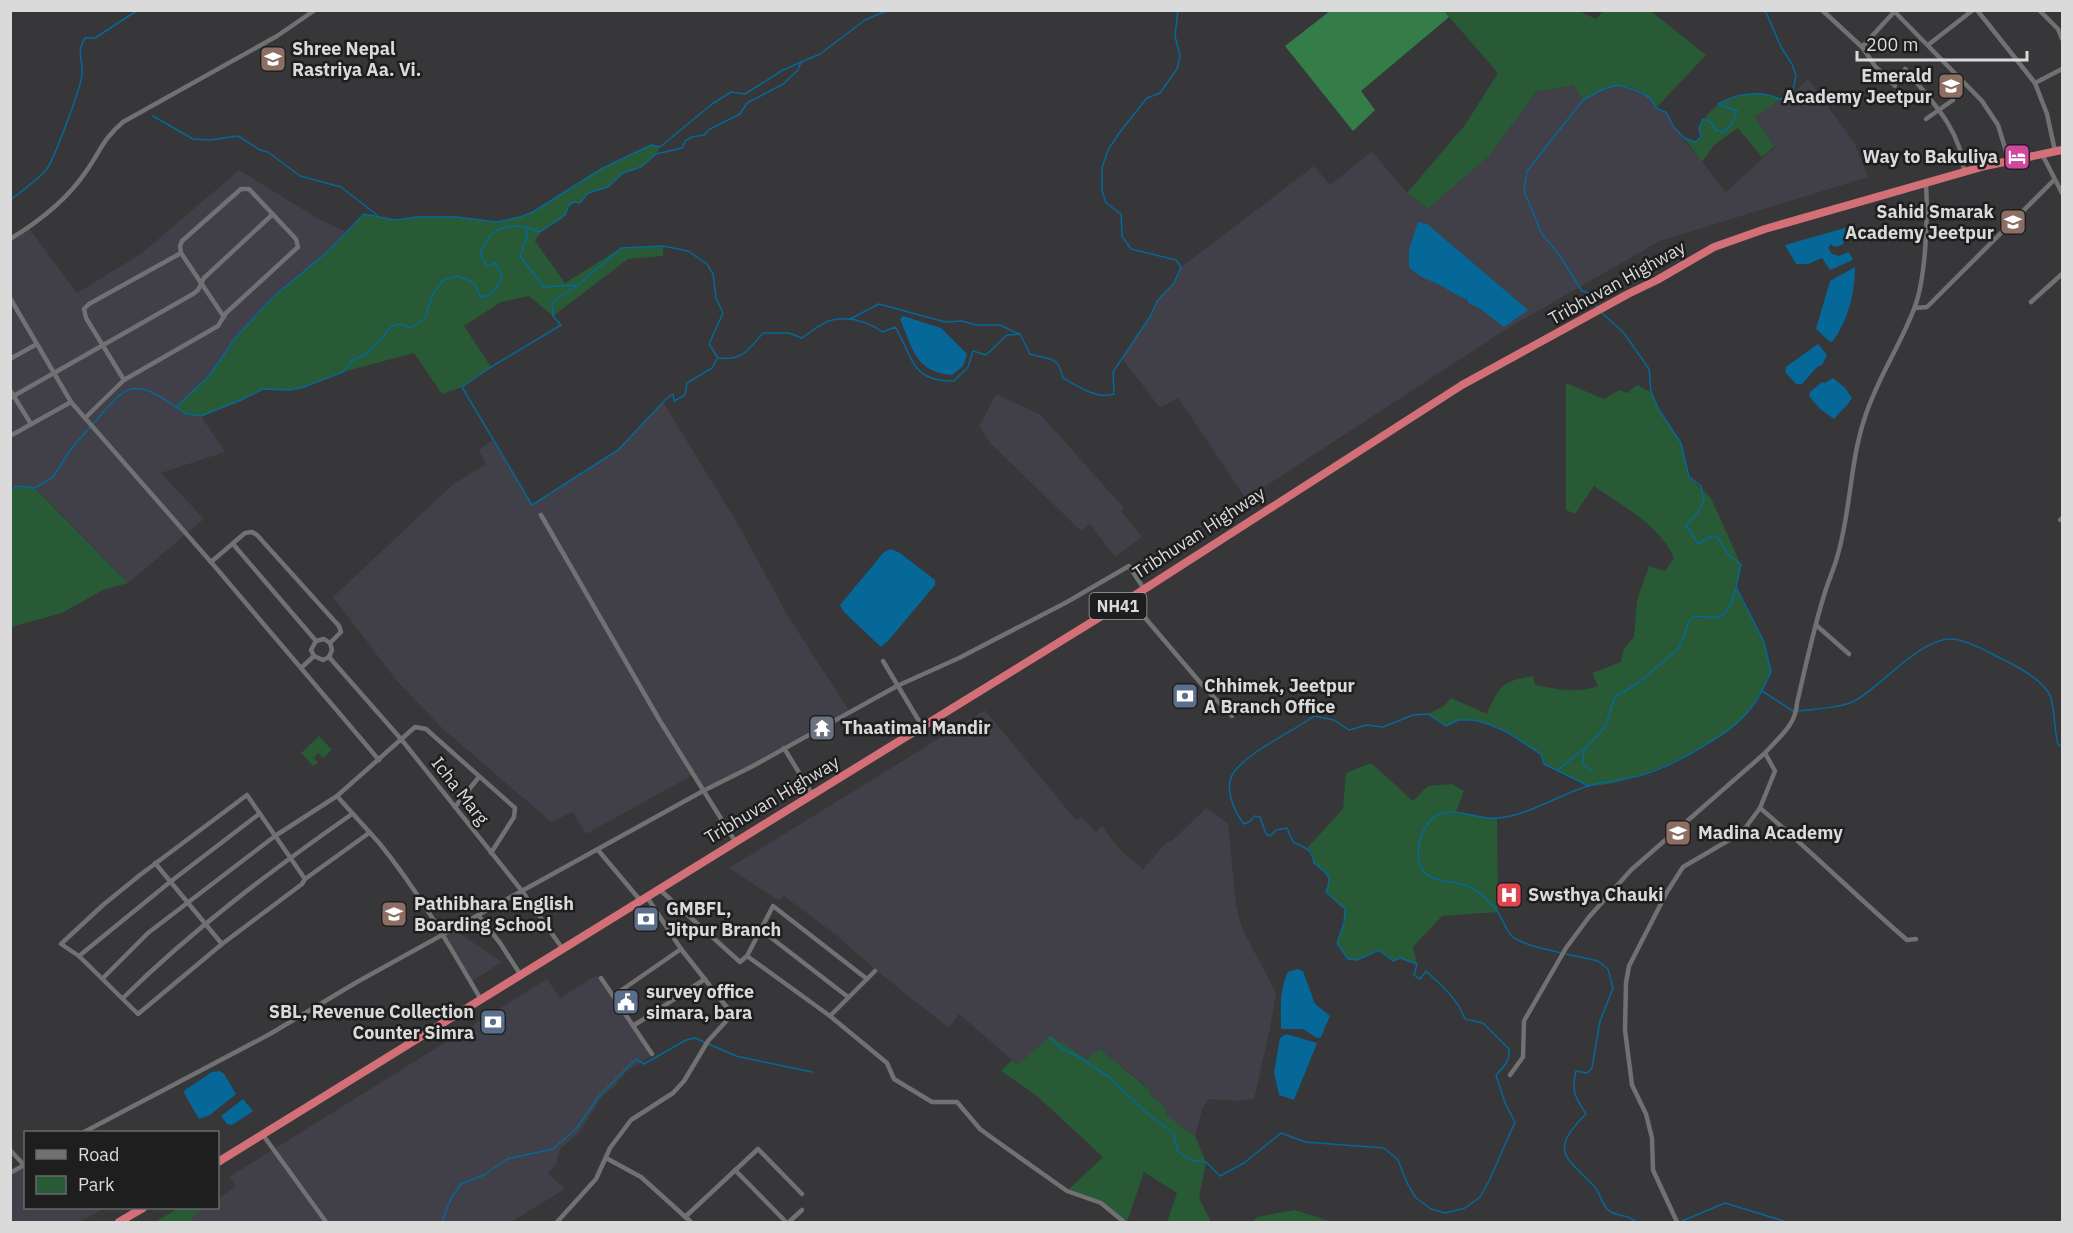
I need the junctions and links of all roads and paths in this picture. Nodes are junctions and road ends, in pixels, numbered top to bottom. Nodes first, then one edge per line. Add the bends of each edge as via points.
1 (315, 10) edge
2 (1822, 10) edge
3 (1975, 10) edge
4 (2039, 10) edge
5 (1894, 11) edge
6 (2062, 39) edge
7 (1928, 45) junction
8 (1862, 47) junction
9 (1905, 69) dead end
10 (2062, 69) edge
11 (2035, 83) junction
12 (1895, 86) dead end
13 (1953, 100) dead end
14 (1940, 111) junction
15 (1926, 119) dead end
16 (2059, 151) edge
17 (2042, 154) junction
18 (2008, 160) junction
19 (1964, 172) junction
20 (2054, 180) junction
21 (1926, 184) junction
22 (2062, 193) edge
23 (273, 214) junction
24 (10, 239) edge
25 (180, 253) junction
26 (2062, 274) edge
27 (201, 285) junction
28 (10, 298) edge
29 (2031, 302) dead end
30 (1915, 308) junction
31 (224, 316) junction
32 (37, 344) junction
33 (103, 344) junction
34 (10, 359) edge
35 (54, 374) junction
36 (124, 380) junction
37 (10, 390) edge
38 (12, 397) edge
39 (71, 402) junction
40 (85, 418) junction
41 (32, 424) junction
42 (10, 436) edge
43 (541, 515) dead end
44 (233, 544) junction
45 (211, 562) junction
46 (1144, 589) junction
47 (1129, 599) junction
48 (1816, 625) junction
49 (316, 641) junction
50 (330, 643) junction
51 (1849, 654) dead end
52 (314, 656) junction
53 (329, 657) junction
54 (883, 661) dead end
55 (301, 668) junction
56 (897, 686) junction
57 (1232, 716) dead end
58 (922, 726) junction
59 (401, 740) junction
60 (784, 748) junction
61 (1765, 753) junction
62 (379, 760) junction
63 (479, 777) junction
64 (703, 791) junction
65 (813, 795) junction
66 (337, 796) junction
67 (455, 807) junction
68 (1760, 808) junction
69 (259, 814) junction
70 (352, 814) junction
71 (369, 833) junction
72 (275, 836) junction
73 (735, 841) junction
74 (598, 850) junction
75 (491, 853) junction
76 (290, 858) junction
77 (155, 863) junction
78 (305, 879) junction
79 (170, 882) junction
80 (659, 889) junction
81 (522, 891) junction
82 (644, 898) junction
83 (188, 903) junction
84 (478, 915) junction
85 (205, 924) junction
86 (761, 930) junction
87 (443, 934) junction
88 (1916, 939) dead end
89 (222, 944) junction
90 (562, 948) junction
91 (681, 949) junction
92 (79, 956) junction
93 (747, 956) junction
94 (875, 970) dead end
95 (520, 974) junction
96 (103, 978) junction
97 (601, 978) dead end
98 (705, 979) junction
99 (867, 979) junction
100 (613, 996) junction
101 (848, 997) junction
102 (123, 998) junction
103 (480, 998) junction
104 (830, 1016) junction
105 (633, 1026) junction
106 (652, 1054) dead end
107 (1510, 1075) dead end
108 (86, 1131) edge
109 (262, 1135) junction
110 (10, 1150) edge
111 (606, 1158) junction
112 (219, 1161) edge
113 (24, 1163) edge
114 (24, 1165) edge
115 (735, 1170) junction
116 (10, 1173) edge
117 (801, 1194) dead end
118 (141, 1209) edge
119 (802, 1210) dead end
120 (685, 1217) junction
121 (119, 1222) edge
122 (326, 1222) edge
123 (557, 1222) edge
124 (691, 1222) edge
125 (788, 1222) edge
126 (1124, 1222) edge
127 (1677, 1222) edge

1 - 24 street via 277,36 123,122 108,134 70,192
2 - 8 street
3 - 7 street
3 - 11 street
4 - 6 street via 2058,29
5 - 7 street
5 - 8 street
7 - 18 street via 1983,101 1998,125
8 - 12 street
9 - 14 street
10 - 11 street
11 - 16 street
13 - 14 street
14 - 15 street
14 - 19 street via 1957,139
16 - 17 highway, Tribhuvan Highway / NH41
17 - 18 highway, Tribhuvan Highway / NH41
17 - 20 street
18 - 19 highway, Tribhuvan Highway / NH41
19 - 21 highway, Tribhuvan Highway / NH41
20 - 22 street
20 - 30 street via 1927,307
21 - 30 street via 1928,208
21 - 46 highway, Tribhuvan Highway / NH41 via 1765,229 1714,248 1462,385
23 - 25 street via 249,189 241,189 182,241
23 - 27 street
23 - 31 street via 296,239 298,247
25 - 27 street
25 - 33 street via 84,309
26 - 29 street
27 - 31 street
27 - 33 street via 193,294
28 - 32 street
30 - 48 street via 1864,418 1848,512
31 - 36 street via 218,327
32 - 34 street
32 - 35 street
33 - 35 street
33 - 36 street
35 - 38 street
35 - 39 street
36 - 40 street
37 - 38 street
38 - 41 street
39 - 40 street
39 - 41 street
40 - 45 street
41 - 42 street
43 - 64 street
44 - 45 street
44 - 49 street
44 - 50 street via 248,532 257,535 339,626 341,632
45 - 55 street
46 - 47 highway, Tribhuvan Highway / NH41
46 - 56 street via 1129,566 1000,637
47 - 57 street
47 - 58 highway, Tribhuvan Highway / NH41
48 - 51 street
48 - 61 street via 1797,715
49 - 50 street via 324,639
49 - 52 street via 311,650
50 - 53 street
52 - 53 street via 323,660
52 - 55 street
53 - 59 street, Icha Marg
54 - 56 street
55 - 62 street
56 - 58 street
56 - 60 street
58 - 65 highway, Tribhuvan Highway / NH41
59 - 62 street
59 - 63 street via 413,728 422,727
59 - 67 street, Icha Marg
60 - 64 street
60 - 65 street
61 - 68 street via 1775,771
61 - 107 street via 1631,870 1589,917 1566,948 1524,1021 1523,1057
62 - 66 street
63 - 67 street
63 - 75 street via 516,812
64 - 73 street
64 - 74 street
65 - 73 highway, Tribhuvan Highway / NH41
66 - 70 street
66 - 72 street
67 - 75 street, Icha Marg
68 - 88 street via 1907,940
68 - 127 street via 1731,839 1683,867 1629,966 1625,1030 1632,1085 1652,1138 1653,1170
69 - 72 street
69 - 77 street via 247,795
69 - 79 street
70 - 71 street
70 - 76 street
71 - 78 street
71 - 87 street
72 - 76 street
72 - 83 street
73 - 80 highway, Tribhuvan Highway / NH41
74 - 81 street
74 - 82 street
75 - 81 street, Icha Marg
76 - 78 street
76 - 85 street
77 - 79 street
77 - 92 street via 63,941 61,944
78 - 89 street
79 - 83 street
79 - 92 street
80 - 82 highway, Tribhuvan Highway / NH41
80 - 93 street via 740,962
81 - 84 street
81 - 90 street, Icha Marg
82 - 90 highway, Tribhuvan Highway / NH41
82 - 91 street
83 - 85 street
83 - 96 street via 148,933
84 - 87 street
84 - 95 street
85 - 89 street
85 - 102 street
86 - 93 street
86 - 99 street via 773,906
86 - 101 street
87 - 103 street
87 - 108 street via 270,1034
89 - 102 street via 138,1014
90 - 95 highway, Tribhuvan Highway / NH41
91 - 98 street
91 - 100 street
92 - 96 street
93 - 104 street
94 - 99 street
95 - 103 highway, Tribhuvan Highway / NH41
96 - 102 street
97 - 100 street
98 - 105 street
98 - 111 street via 729,1010 729,1018 706,1043 684,1081 673,1093 631,1120
99 - 101 street
100 - 105 street
101 - 104 street
103 - 109 highway, Tribhuvan Highway / NH41
104 - 126 street via 886,1063 894,1079 932,1102 957,1102 995,1140 1067,1191 1101,1203
105 - 106 street
109 - 112 highway, Tribhuvan Highway / NH41
109 - 122 street
110 - 113 street
111 - 120 street via 641,1177
111 - 123 street via 596,1179
114 - 116 street
115 - 117 street via 758,1149
115 - 120 street
115 - 125 street
118 - 121 highway
119 - 125 street
120 - 124 street

